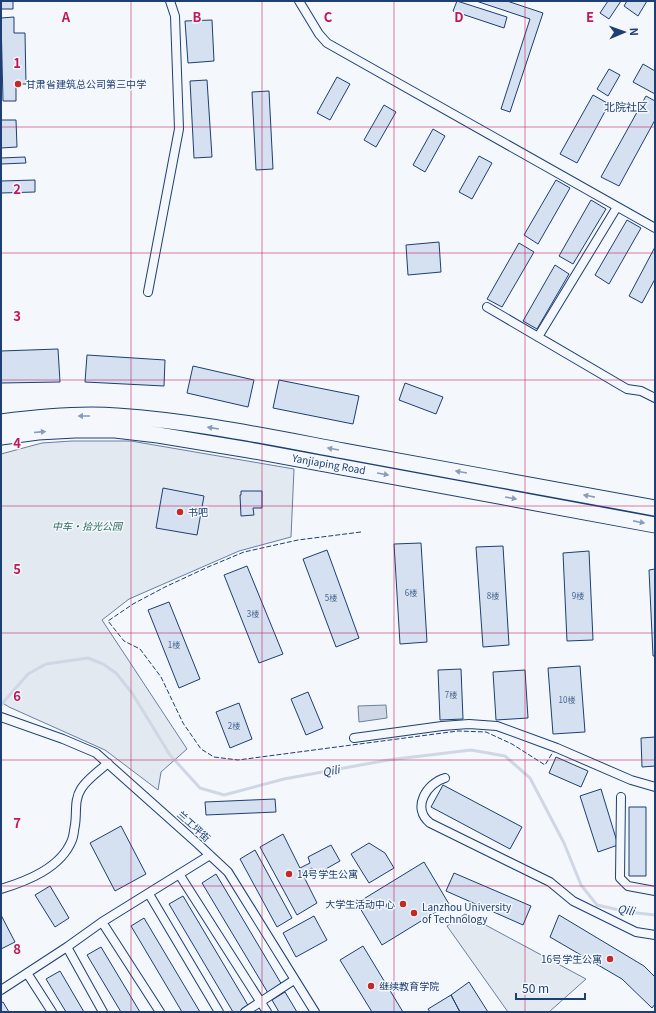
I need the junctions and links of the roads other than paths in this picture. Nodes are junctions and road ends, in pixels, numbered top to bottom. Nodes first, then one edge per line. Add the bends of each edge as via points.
1 (170, 1) edge
2 (299, 1) edge
3 (617, 207) junction
4 (655, 228) edge
5 (148, 292) dead end
6 (487, 307) dead end
7 (538, 337) junction
8 (655, 398) edge
9 (1, 422) edge
10 (1, 437) edge
11 (655, 508) edge
12 (655, 524) edge
13 (2, 718) edge
14 (354, 738) dead end
15 (108, 763) junction
16 (445, 778) dead end
17 (655, 787) edge
18 (621, 797) dead end
19 (210, 855) junction
20 (180, 874) junction
21 (1, 889) edge
22 (655, 891) edge
23 (149, 894) junction
24 (102, 922) junction
25 (655, 935) edge
26 (67, 947) junction
27 (28, 973) junction
28 (294, 980) junction
29 (1, 990) edge
30 (260, 1002) junction
31 (52, 1012) edge
32 (103, 1012) edge
33 (160, 1012) edge
34 (219, 1012) edge
35 (245, 1012) edge
36 (267, 1012) edge
37 (315, 1012) edge

1 - 5 street via 175,16 179,128
2 - 3 street via 327,44
3 - 4 street
3 - 7 street
6 - 7 street
7 - 8 street via 626,388 641,391
11 -> 9 highway, Yanjiaping Road via 252,434 160,420 74,416 36,417
10 -> 12 highway, Yanjiaping Road via 75,430 115,430 158,435
13 - 15 street, 兰工坪街 via 96,753
14 - 17 street via 442,726 497,726
15 - 19 street, 兰工坪街
15 - 21 street via 81,787 76,798 72,840 61,857 26,881
16 - 25 street via 431,785 423,799 423,813 430,823 550,882 573,901 636,932
18 - 22 street via 620,878 628,886
19 - 20 street
19 - 28 street, 兰工坪街 via 228,872
20 - 23 street
20 - 30 street
23 - 24 street
23 - 34 street
24 - 26 street
24 - 33 street
26 - 27 street
26 - 32 street
27 - 29 street
27 - 31 street
28 - 30 street
28 - 37 street, 兰工坪街
30 - 35 street
30 - 36 street

